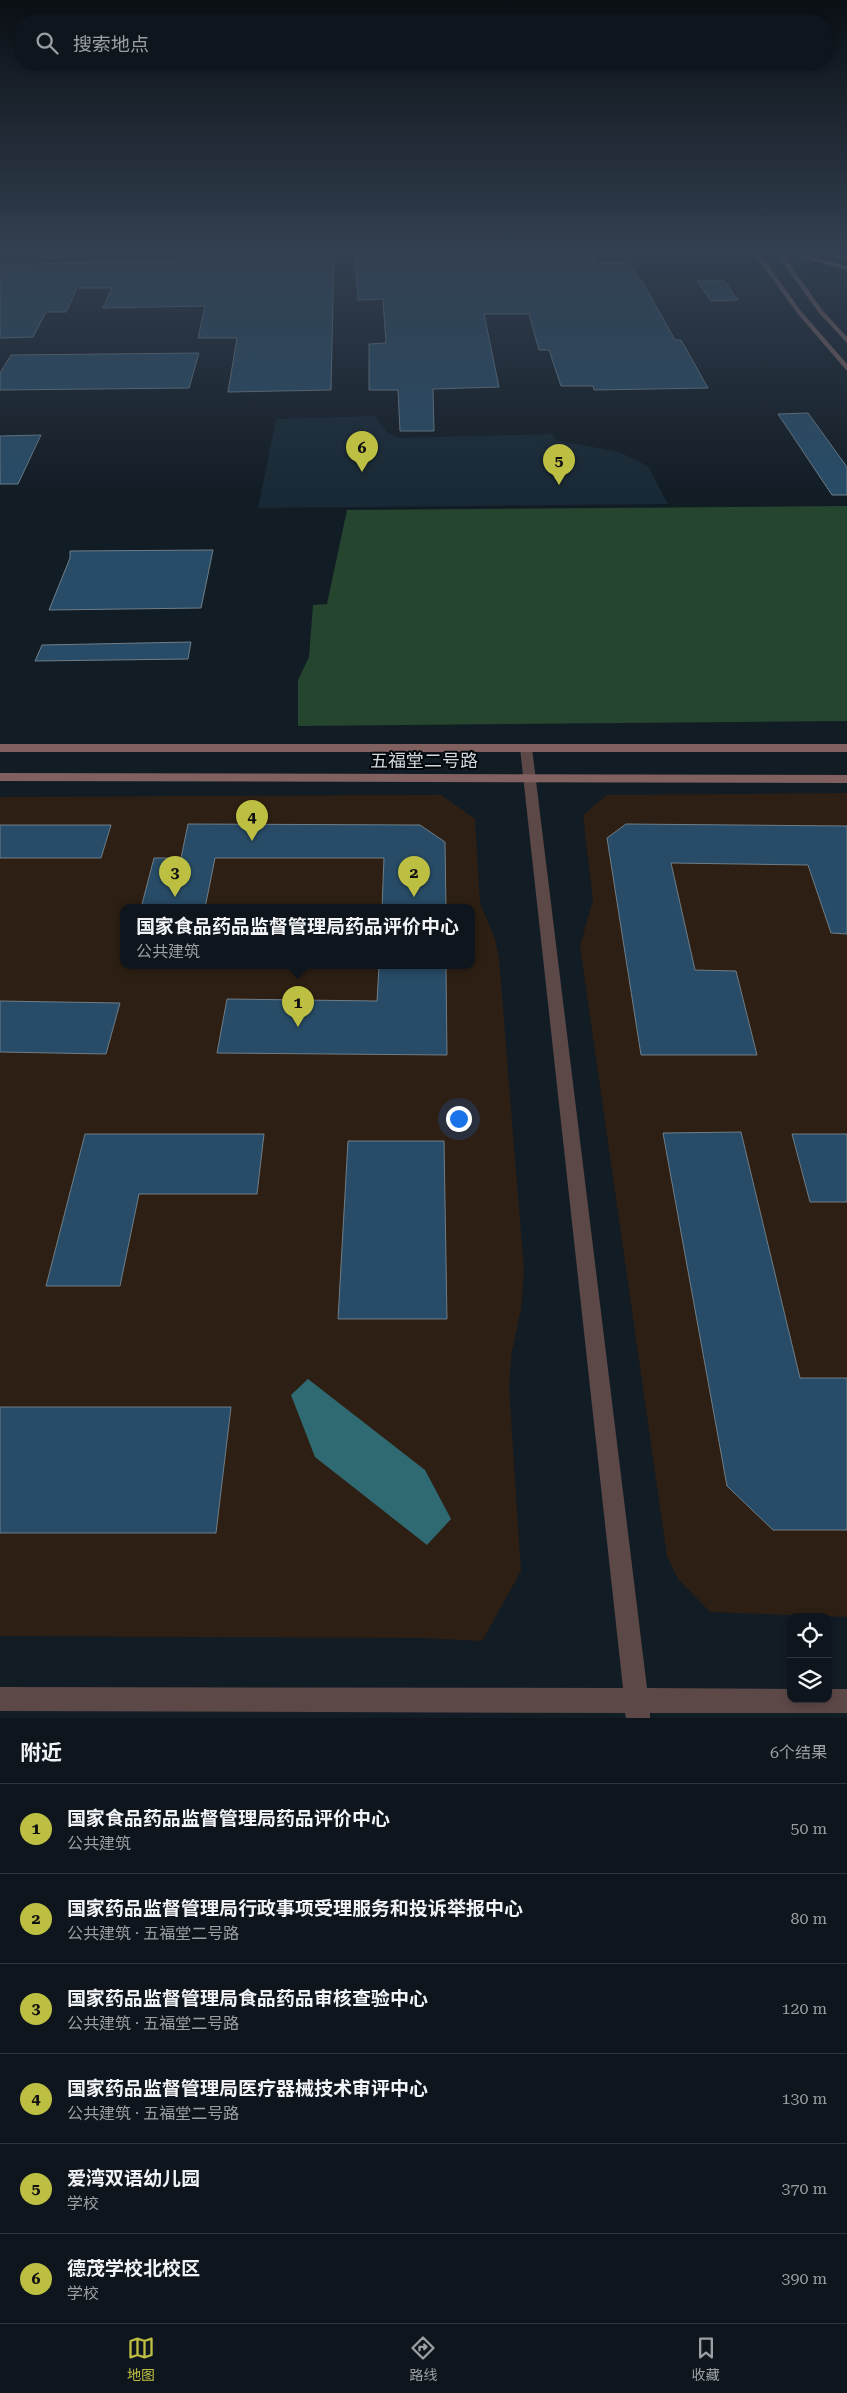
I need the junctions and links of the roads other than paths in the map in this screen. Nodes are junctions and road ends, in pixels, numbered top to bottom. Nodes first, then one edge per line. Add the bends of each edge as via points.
1 (818, 334) edge
2 (847, 369) edge
3 (0, 748) edge
4 (526, 748) junction
5 (847, 748) edge
6 (0, 777) edge
7 (530, 778) junction
8 (847, 778) edge
9 (0, 1698) edge
10 (847, 1701) edge
11 (637, 1709) edge

1 - 2 main road
3 - 4 main road, 五福堂二号路
4 - 5 main road, 五福堂二号路
4 - 7 street
6 - 7 main road, 五福堂二号路
7 - 8 main road, 五福堂二号路
7 - 11 street
9 - 11 street
10 - 11 street

